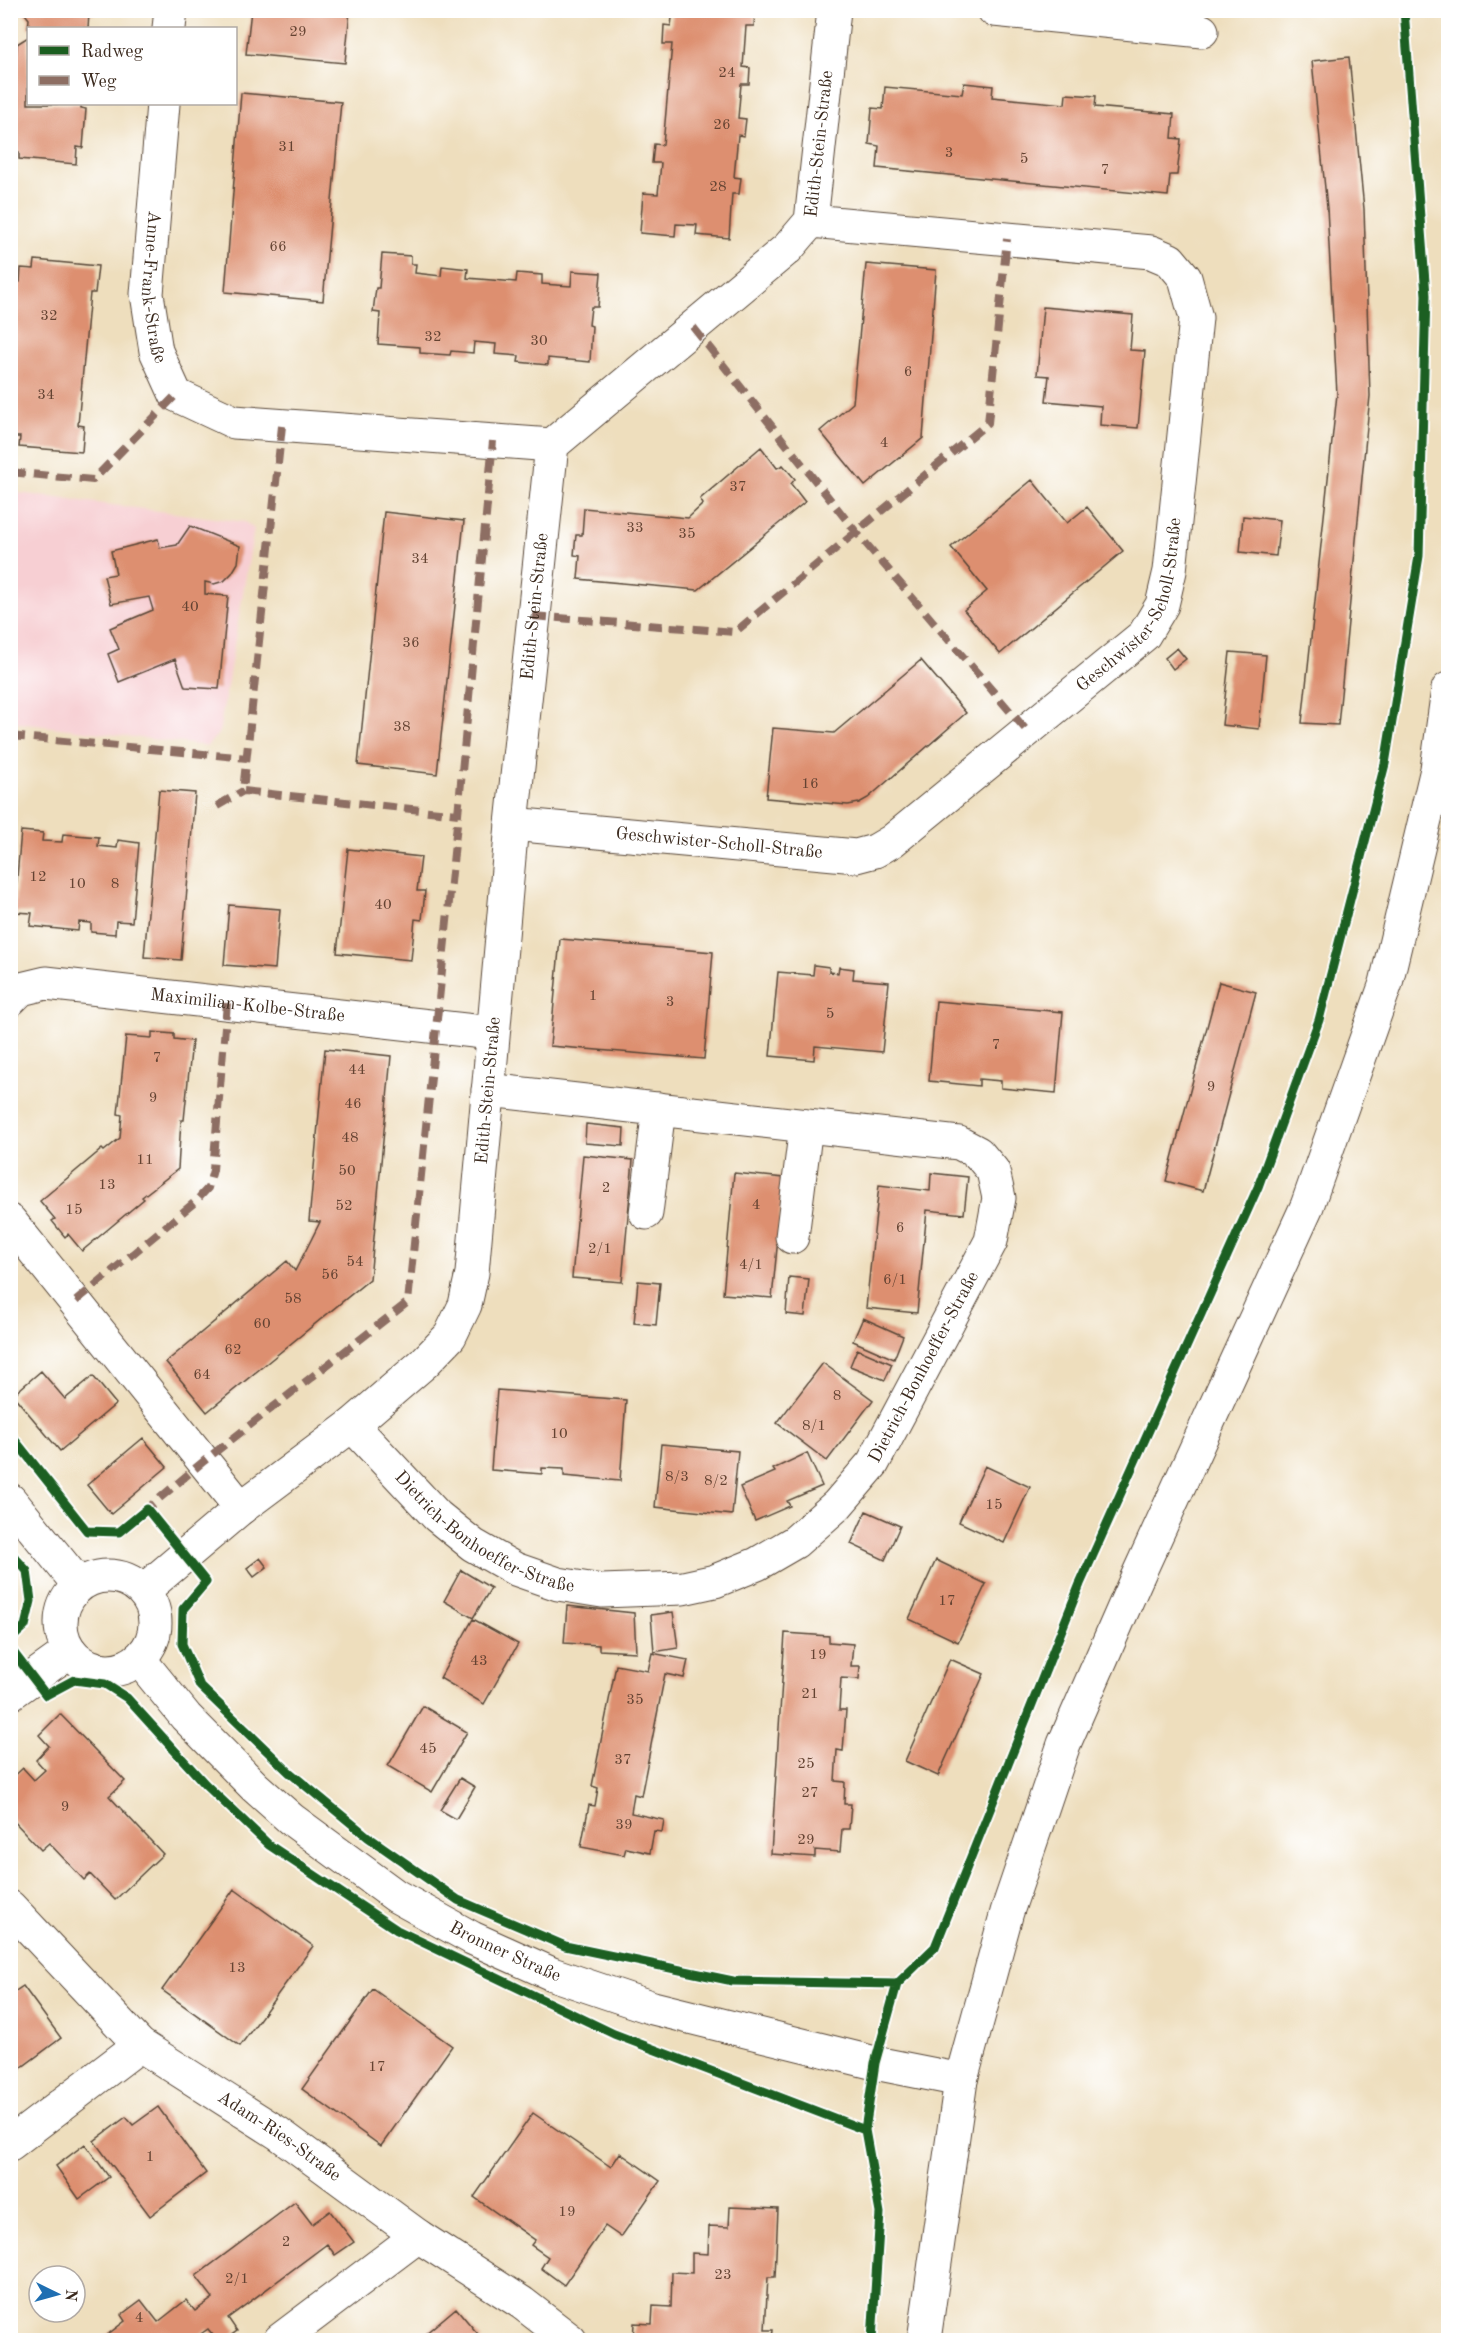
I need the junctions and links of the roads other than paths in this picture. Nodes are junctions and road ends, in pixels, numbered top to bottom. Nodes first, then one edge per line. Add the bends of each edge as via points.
1 (171, 10) edge
2 (834, 10) edge
3 (994, 10) edge
4 (169, 27) edge
5 (1202, 31) dead end
6 (163, 105) edge
7 (812, 221) junction
8 (552, 445) junction
9 (1449, 690) edge
10 (512, 825) junction
11 (10, 1000) edge
12 (492, 1033) junction
13 (488, 1090) junction
14 (658, 1109) junction
15 (806, 1126) junction
16 (646, 1213) dead end
17 (10, 1221) edge
18 (792, 1237) dead end
19 (352, 1425) junction
20 (10, 1500) edge
21 (241, 1508) junction
22 (79, 1585) junction
23 (143, 1591) junction
24 (70, 1651) junction
25 (139, 1659) junction
26 (10, 1694) edge
27 (10, 1907) edge
28 (140, 2045) junction
29 (961, 2080) junction
30 (10, 2144) edge
31 (418, 2236) junction
32 (280, 2340) edge
33 (570, 2340) edge
34 (924, 2340) edge

1 - 4 street
2 - 7 street, Edith-Stein-Straße
3 - 5 street
6 - 8 street, Anne-Frank-Straße via 147,294 156,351 176,395 234,422
7 - 8 street, Edith-Stein-Straße via 788,248
7 - 10 street, Geschwister-Scholl-Straße via 1151,252 1170,260 1185,278 1196,318 1170,571 1162,605 1144,635 875,851 856,856
8 - 10 street, Edith-Stein-Straße
9 - 29 street via 1437,769 1386,983 1307,1206 1064,1744 1007,1912
10 - 12 street, Edith-Stein-Straße
11 - 12 street, Maximilian-Kolbe-Straße via 21,989 46,982
12 - 13 street, Edith-Stein-Straße
13 - 14 street, Dietrich-Bonhoeffer-Straße
13 - 19 street, Edith-Stein-Straße via 472,1273 465,1305 450,1336
14 - 15 street, Dietrich-Bonhoeffer-Straße
14 - 16 street
15 - 18 street
15 - 19 street, Dietrich-Bonhoeffer-Straße via 959,1143 978,1153 993,1171 999,1198 992,1241 873,1463 837,1506 795,1542 757,1564 715,1581 683,1588 602,1591 558,1584 515,1569 473,1545 436,1516
17 - 21 street
19 - 21 street, Edith-Stein-Straße
20 - 22 street
21 - 23 street, Edith-Stein-Straße
22 - 23 street via 112,1576 132,1582
22 - 24 street via 63,1608 61,1622
23 - 25 street via 155,1617 149,1647
24 - 25 street via 81,1662 110,1670
24 - 26 street
25 - 29 street, Bronner Straße via 186,1717 291,1819 396,1896 472,1938 552,1974 653,2008 875,2063
27 - 28 street, Adam-Ries-Straße
28 - 30 street
28 - 31 street, Adam-Ries-Straße via 278,2133
29 - 34 street
31 - 32 street
31 - 33 street, Adam-Ries-Straße via 522,2303

